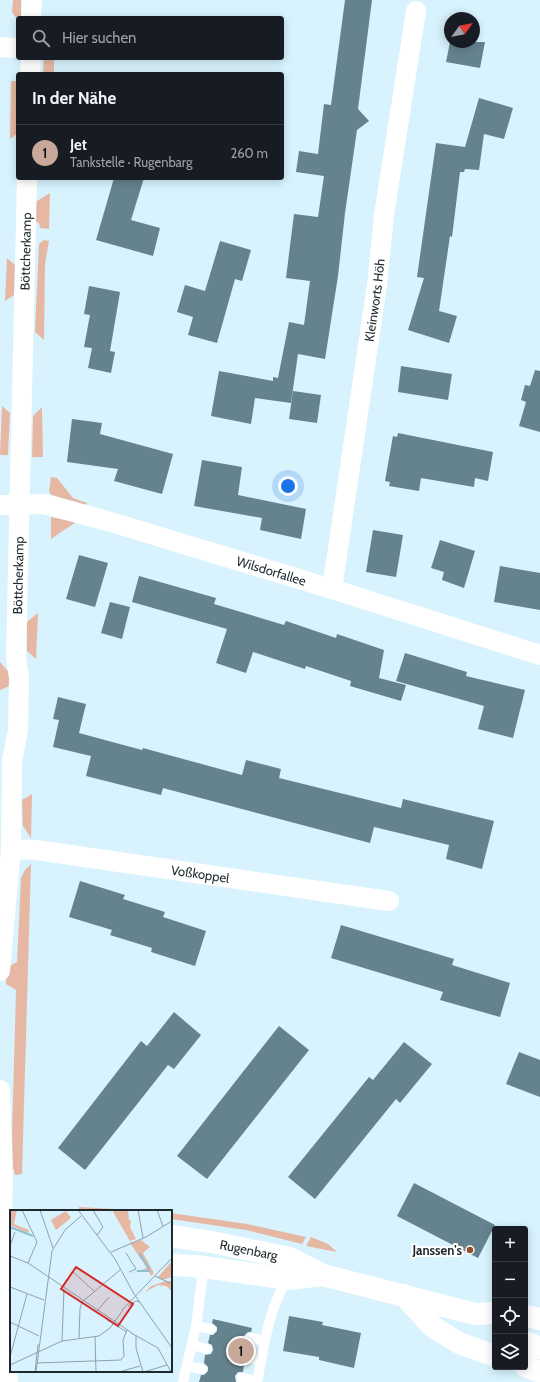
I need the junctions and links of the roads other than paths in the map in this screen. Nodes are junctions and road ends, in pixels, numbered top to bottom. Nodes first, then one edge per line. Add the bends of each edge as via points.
1 (32, 0) edge
2 (416, 11) dead end
3 (31, 16) edge
4 (0, 47) edge
5 (16, 48) edge
6 (30, 60) edge
7 (30, 72) edge
8 (27, 180) edge
9 (9, 504) edge
10 (332, 589) junction
11 (540, 655) edge
12 (11, 849) junction
13 (389, 901) dead end
14 (0, 971) edge
15 (0, 1090) edge
16 (4, 1219) edge
17 (172, 1236) edge
18 (0, 1256) edge
19 (172, 1265) edge
20 (196, 1266) junction
21 (323, 1275) junction
22 (288, 1279) junction
23 (0, 1284) edge
24 (404, 1295) junction
25 (0, 1296) edge
26 (485, 1313) edge
27 (528, 1317) edge
28 (540, 1319) edge
29 (492, 1324) edge
30 (196, 1326) junction
31 (211, 1329) dead end
32 (250, 1338) dead end
33 (265, 1341) junction
34 (528, 1343) edge
35 (192, 1345) junction
36 (540, 1348) edge
37 (207, 1349) dead end
38 (492, 1355) edge
39 (246, 1357) dead end
40 (261, 1360) junction
41 (187, 1366) junction
42 (528, 1367) edge
43 (202, 1369) dead end
44 (540, 1372) edge
45 (241, 1378) dead end
46 (8, 1382) edge
47 (184, 1382) edge
48 (257, 1382) edge

1 - 3 street
2 - 10 street, Kleinworts Höh via 384,215 377,285
4 - 5 street
6 - 7 street
8 - 9 street, Böttcherkamp
9 - 10 street, Wilsdorfallee via 44,504
9 - 12 street, Böttcherkamp via 19,678 18,723 12,761
10 - 11 street, Wilsdorfallee
12 - 13 street, Voßkoppel via 36,850
12 - 14 street, Böttcherkamp
15 - 16 street
16 - 18 street
17 - 21 main road, Rugenbarg via 290,1258
18 - 23 street
19 - 20 main road, Rugenbarg
20 - 22 main road, Rugenbarg
20 - 30 lane via 202,1280
21 - 22 main road, Rugenbarg
21 - 24 main road, Rugenbarg
22 - 33 lane via 280,1291
24 - 26 main road, Rugenbarg
24 - 38 main road via 433,1327 459,1343
25 - 46 street
26 - 29 main road, Rugenbarg
27 - 28 main road
30 - 31 lane
30 - 35 lane
32 - 33 lane
33 - 40 lane
34 - 36 main road
35 - 37 lane
35 - 41 lane
39 - 40 lane
40 - 48 lane
41 - 43 lane
41 - 47 lane
42 - 44 main road
45 - 48 lane

